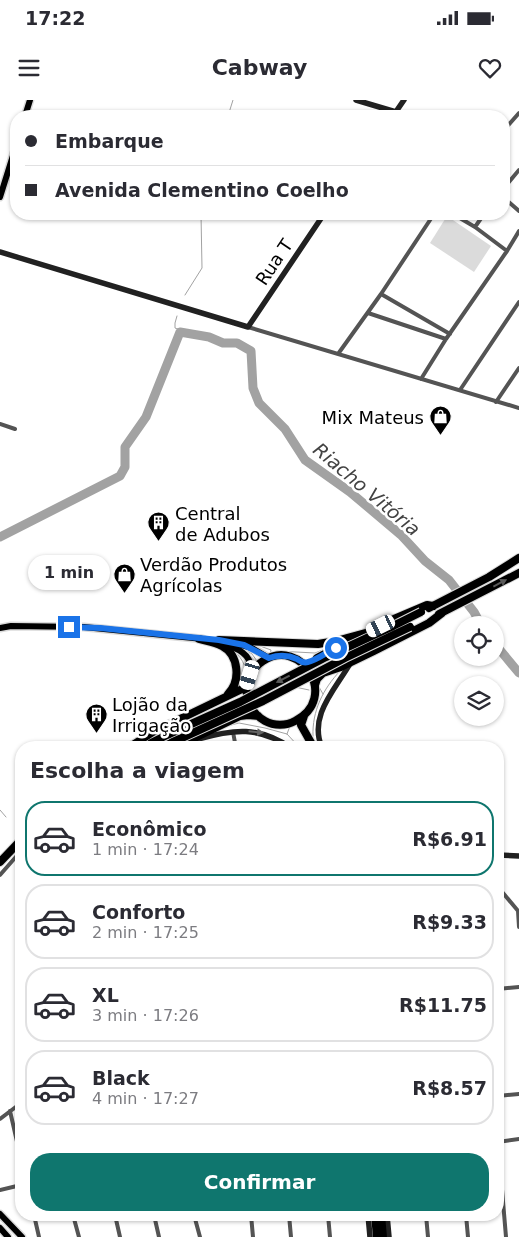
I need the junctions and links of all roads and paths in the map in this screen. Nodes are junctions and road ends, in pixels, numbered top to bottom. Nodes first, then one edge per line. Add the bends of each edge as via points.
1 (356, 100) edge
2 (383, 110) edge
3 (519, 113) edge
4 (510, 123) edge
5 (10, 165) edge
6 (519, 170) edge
7 (510, 181) edge
8 (0, 197) edge
9 (320, 220) edge
10 (430, 220) edge
11 (463, 220) edge
12 (480, 220) edge
13 (475, 227) junction
14 (519, 231) edge
15 (507, 251) junction
16 (0, 252) edge
17 (381, 294) junction
18 (519, 302) edge
19 (368, 313) junction
20 (248, 327) junction
21 (450, 334) junction
22 (446, 339) junction
23 (338, 354) junction
24 (519, 368) edge
25 (421, 379) junction
26 (460, 390) junction
27 (496, 402) junction
28 (519, 408) edge
29 (0, 424) edge
30 (15, 429) dead end
31 (519, 558) edge
32 (519, 573) edge
33 (433, 606) junction
34 (445, 611) junction
35 (2, 628) edge
36 (369, 632) junction
37 (199, 639) junction
38 (219, 640) junction
39 (269, 658) junction
40 (301, 662) junction
41 (351, 662) junction
42 (250, 675) junction
43 (246, 686) junction
44 (315, 687) junction
45 (224, 698) junction
46 (304, 715) junction
47 (258, 716) junction
48 (291, 723) junction
49 (234, 732) junction
50 (139, 741) edge
51 (155, 741) edge
52 (184, 741) edge
53 (185, 741) edge
54 (191, 741) edge
55 (235, 741) edge
56 (282, 741) edge
57 (304, 741) edge
58 (310, 741) edge
59 (320, 741) edge
60 (15, 848) edge
61 (504, 855) edge
62 (15, 856) edge
63 (519, 856) edge
64 (3, 865) edge
65 (0, 875) edge
66 (504, 894) edge
67 (519, 912) edge
68 (519, 927) edge
69 (519, 987) edge
70 (504, 988) edge
71 (519, 1094) edge
72 (504, 1095) edge
73 (15, 1107) edge
74 (10, 1111) junction
75 (0, 1119) edge
76 (15, 1133) edge
77 (519, 1139) edge
78 (504, 1141) edge
79 (15, 1186) edge
80 (0, 1190) edge
81 (504, 1213) edge
82 (0, 1215) edge
83 (35, 1221) edge
84 (75, 1221) edge
85 (116, 1221) edge
86 (155, 1221) edge
87 (196, 1221) edge
88 (252, 1221) edge
89 (290, 1221) edge
90 (329, 1221) edge
91 (369, 1221) edge
92 (376, 1221) edge
93 (382, 1221) edge
94 (388, 1221) edge
95 (427, 1221) edge
96 (467, 1221) edge
97 (0, 1228) edge
98 (8, 1237) edge
99 (22, 1237) edge
100 (39, 1237) edge
101 (79, 1237) edge
102 (120, 1237) edge
103 (159, 1237) edge
104 (200, 1237) edge
105 (253, 1237) edge
106 (291, 1237) edge
107 (330, 1237) edge
108 (370, 1237) edge
109 (377, 1237) edge
110 (383, 1237) edge
111 (389, 1237) edge
112 (428, 1237) edge
113 (468, 1237) edge
114 (506, 1237) edge

1 - 2 street
3 - 4 street
5 - 8 main road
6 - 7 street
9 - 20 street, Rua T
10 - 17 street
11 - 13 street
12 - 13 street
13 - 15 street
14 - 15 street
15 - 21 street
16 - 20 street
17 - 19 street
17 - 21 street
18 - 26 street
19 - 22 street
19 - 23 street
20 - 23 street
21 - 22 street
22 - 25 street
23 - 25 street
24 - 27 street
25 - 26 street
26 - 27 street
27 - 28 street
29 - 30 street
31 - 33 highway
34 -> 32 highway
33 - 36 highway via 427,605
33 -> 51 highway, bridge
34 - 41 highway via 429,623
34 - 52 highway, bridge
35 - 37 main road via 84,627
36 - 38 highway via 318,644
36 - 40 highway via 308,662
37 - 38 main road
37 - 42 main road via 240,650 250,662
37 - 45 highway via 227,649 235,660 234,688
38 - 39 main road via 244,645
39 - 40 highway via 287,656
39 - 42 highway via 256,666
40 - 44 highway via 312,676
41 - 44 highway via 323,673
41 - 59 street via 321,712 318,722
42 - 43 highway
43 - 45 highway
43 - 47 highway via 247,697
44 - 46 highway via 310,710
45 - 50 highway
46 - 48 highway
46 - 58 highway via 301,725
47 - 48 highway via 274,724
47 - 53 highway via 240,716
48 - 57 highway
49 - 54 street
49 - 55 street
49 -> 56 street via 258,732
60 - 64 highway
61 - 63 street
62 - 64 street
64 - 65 street
66 - 67 street
67 - 68 street
69 - 70 street
71 - 72 street
73 - 74 street
74 - 75 street
74 - 76 street
77 - 78 street
79 - 80 street
81 - 114 street
82 - 99 main road
83 - 100 street
84 - 101 street
85 - 102 street
86 - 103 street
87 - 104 street
88 - 105 street
89 - 106 street
90 - 107 street
91 - 108 street
92 - 109 highway
93 - 110 highway
94 - 111 street
95 - 112 street
96 - 113 street
97 - 98 main road

